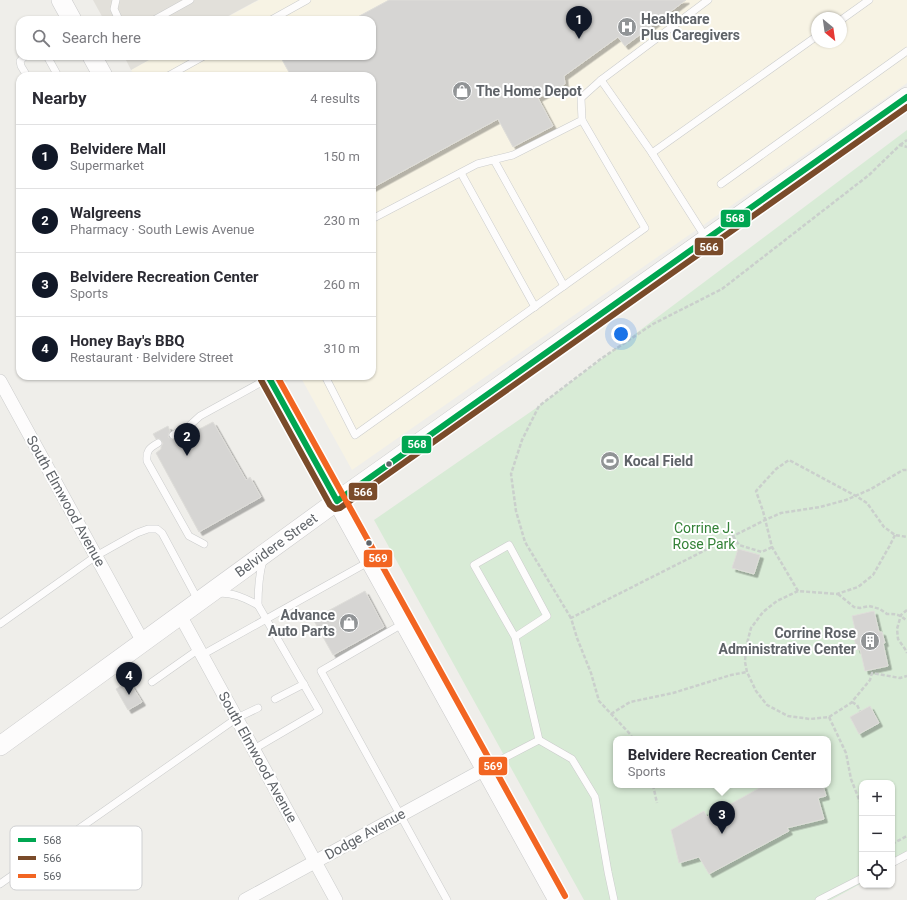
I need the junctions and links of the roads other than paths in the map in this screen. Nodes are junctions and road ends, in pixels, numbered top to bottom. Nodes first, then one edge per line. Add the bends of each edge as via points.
1 (116, 0) edge
2 (190, 0) edge
3 (307, 0) edge
4 (708, 0) edge
5 (869, 0) edge
6 (117, 16) edge
7 (161, 16) edge
8 (277, 16) edge
9 (847, 16) edge
10 (811, 40) edge
11 (907, 51) edge
12 (21, 60) edge
13 (49, 60) edge
14 (94, 60) edge
15 (197, 60) edge
16 (24, 72) edge
17 (56, 72) edge
18 (101, 72) edge
19 (175, 72) edge
20 (601, 80) junction
21 (907, 97) edge
22 (582, 120) junction
23 (652, 153) junction
24 (494, 160) junction
25 (461, 173) junction
26 (721, 184) dead end
27 (376, 217) edge
28 (707, 238) junction
29 (564, 286) junction
30 (535, 307) junction
31 (263, 380) edge
32 (270, 380) edge
33 (327, 380) edge
34 (0, 381) edge
35 (173, 435) dead end
36 (158, 443) dead end
37 (337, 501) junction
38 (204, 544) dead end
39 (265, 553) junction
40 (96, 556) junction
41 (370, 561) junction
42 (205, 597) junction
43 (258, 605) junction
44 (180, 615) junction
45 (267, 619) junction
46 (404, 623) junction
47 (0, 624) edge
48 (515, 637) junction
49 (144, 642) junction
50 (200, 652) junction
51 (152, 682) dead end
52 (304, 684) junction
53 (275, 699) dead end
54 (258, 708) dead end
55 (237, 718) junction
56 (540, 740) junction
57 (0, 746) edge
58 (254, 749) junction
59 (485, 769) junction
60 (400, 815) junction
61 (83, 826) edge
62 (907, 855) edge
63 (315, 861) junction
64 (895, 861) edge
65 (10, 877) edge
66 (859, 880) edge
67 (0, 884) edge
68 (245, 900) edge
69 (336, 900) edge
70 (447, 900) edge
71 (558, 900) edge
72 (614, 900) edge
73 (819, 900) edge

1 - 6 lane via 114,9
2 - 7 lane
3 - 8 lane
4 - 20 lane
5 - 9 lane
10 - 23 lane
11 - 26 lane
12 - 16 lane
13 - 17 lane
14 - 18 main road
15 - 19 lane
20 - 22 lane via 581,98
20 - 23 lane
21 - 28 main road, Belvidere Street
22 - 24 lane via 513,155
22 - 29 lane via 645,228
23 - 28 lane
24 - 25 lane via 477,164
24 - 29 lane
25 - 27 lane
25 - 30 lane
28 - 37 main road, Belvidere Street
29 - 30 lane
30 - 33 lane via 355,435
31 - 35 lane via 200,416
32 - 37 main road
34 - 40 street, South Elmwood Avenue
36 - 38 lane via 148,450 147,461 189,536
37 - 39 main road, Belvidere Street
37 - 41 main road
39 - 42 main road, Belvidere Street
39 - 43 lane via 260,571
40 - 42 lane via 137,533 157,529
40 - 47 lane
40 - 49 street, South Elmwood Avenue
41 - 45 lane
41 - 46 main road
42 - 43 lane via 230,593
42 - 44 main road, Belvidere Street
43 - 45 lane
44 - 49 main road, Belvidere Street
44 - 50 street, South Elmwood Avenue
45 - 50 lane
45 - 52 lane
46 - 59 main road
46 - 60 lane via 321,672
48 - 48 lane via 474,565 509,545 547,616
48 - 56 lane
49 - 57 main road, Belvidere Street
50 - 51 lane
50 - 55 street, South Elmwood Avenue
52 - 53 lane
52 - 58 lane via 319,711
54 - 55 lane
55 - 58 street, South Elmwood Avenue
55 - 61 lane
56 - 59 lane
56 - 72 lane via 572,760 596,798
58 - 63 street, South Elmwood Avenue
59 - 60 street, Dodge Avenue
59 - 71 main road
60 - 63 street, Dodge Avenue
60 - 70 lane
62 - 64 lane
63 - 68 street, Dodge Avenue
63 - 69 street, South Elmwood Avenue
65 - 67 lane
66 - 73 lane

